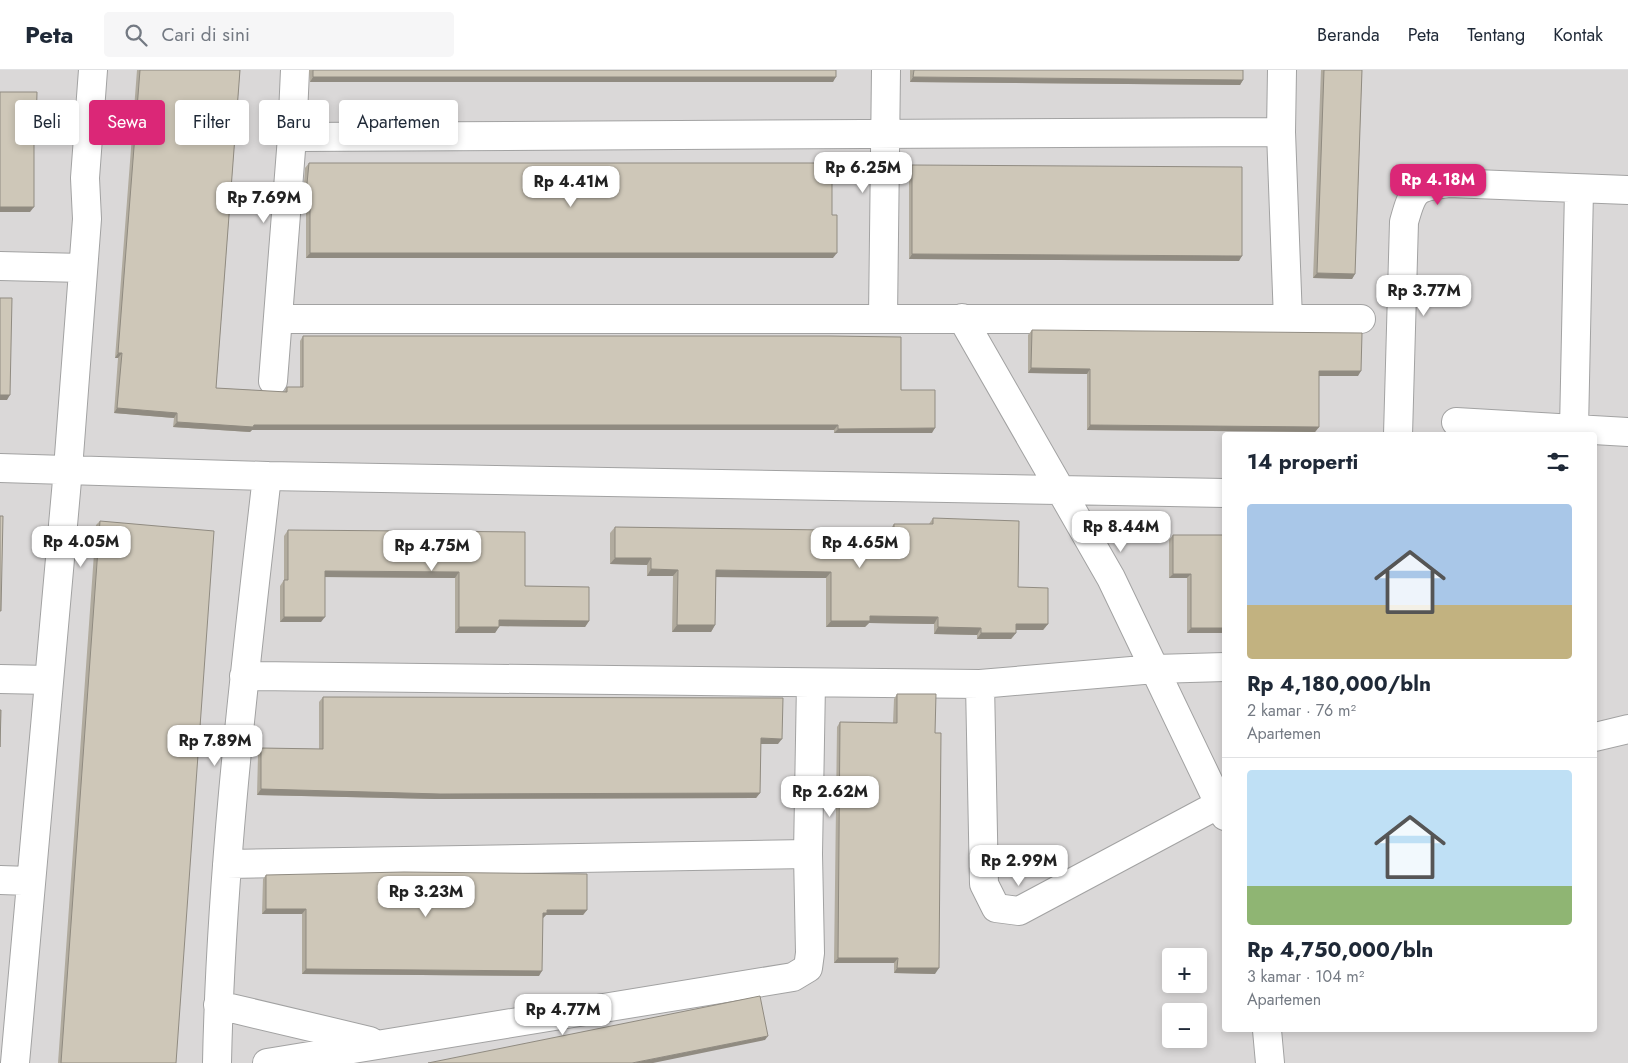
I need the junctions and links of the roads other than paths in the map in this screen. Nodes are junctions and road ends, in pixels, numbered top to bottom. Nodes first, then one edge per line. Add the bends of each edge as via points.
1 (93, 70) edge
2 (295, 70) edge
3 (886, 70) edge
4 (1282, 70) edge
5 (294, 100) edge
6 (1281, 132) junction
7 (885, 134) junction
8 (329, 137) edge
9 (291, 145) edge
10 (1579, 190) junction
11 (1628, 190) edge
12 (0, 266) edge
13 (83, 268) junction
14 (883, 318) junction
15 (962, 318) junction
16 (278, 319) junction
17 (1361, 319) dead end
18 (1288, 320) junction
19 (273, 381) dead end
20 (1456, 422) dead end
21 (1574, 429) junction
22 (1398, 432) edge
23 (1628, 432) edge
24 (0, 468) edge
25 (68, 469) junction
26 (267, 476) junction
27 (1061, 491) junction
28 (1222, 493) edge
29 (1222, 667) edge
30 (1154, 669) junction
31 (244, 676) junction
32 (0, 679) edge
33 (49, 680) junction
34 (811, 683) junction
35 (980, 684) junction
36 (1628, 728) edge
37 (1597, 736) edge
38 (1222, 805) edge
39 (1222, 808) edge
40 (808, 854) junction
41 (227, 864) junction
42 (0, 880) edge
43 (30, 881) junction
44 (218, 1005) junction
45 (1267, 1032) edge
46 (382, 1043) junction
47 (14, 1063) edge
48 (217, 1063) edge
49 (267, 1063) edge
50 (1270, 1063) edge

1 - 13 street via 85,178 87,220
2 - 5 street
3 - 7 street
4 - 6 street
6 - 7 street
6 - 18 street
7 - 8 street
7 - 14 street
9 - 16 street
10 - 11 street
10 - 21 street
10 - 22 street via 1436,185 1413,195 1404,222
12 - 13 street
13 - 25 street
14 - 15 street
14 - 16 street
15 - 18 street
15 - 27 street
16 - 19 street
17 - 18 street
20 - 21 street
21 - 23 street
24 - 25 street
25 - 26 street
25 - 33 street
26 - 27 street
26 - 31 street
27 - 28 street
27 - 30 street via 1111,578
29 - 30 street
30 - 35 street
30 - 38 street
31 - 34 street
31 - 41 street
32 - 33 street
33 - 43 street
34 - 35 street
34 - 40 street
35 - 39 street via 984,884 996,908 1020,911
36 - 37 street
40 - 41 street
40 - 46 street via 810,953 808,968 793,977
41 - 44 street
42 - 43 street
43 - 47 street
44 - 46 street
44 - 48 street
45 - 50 street
46 - 49 street

